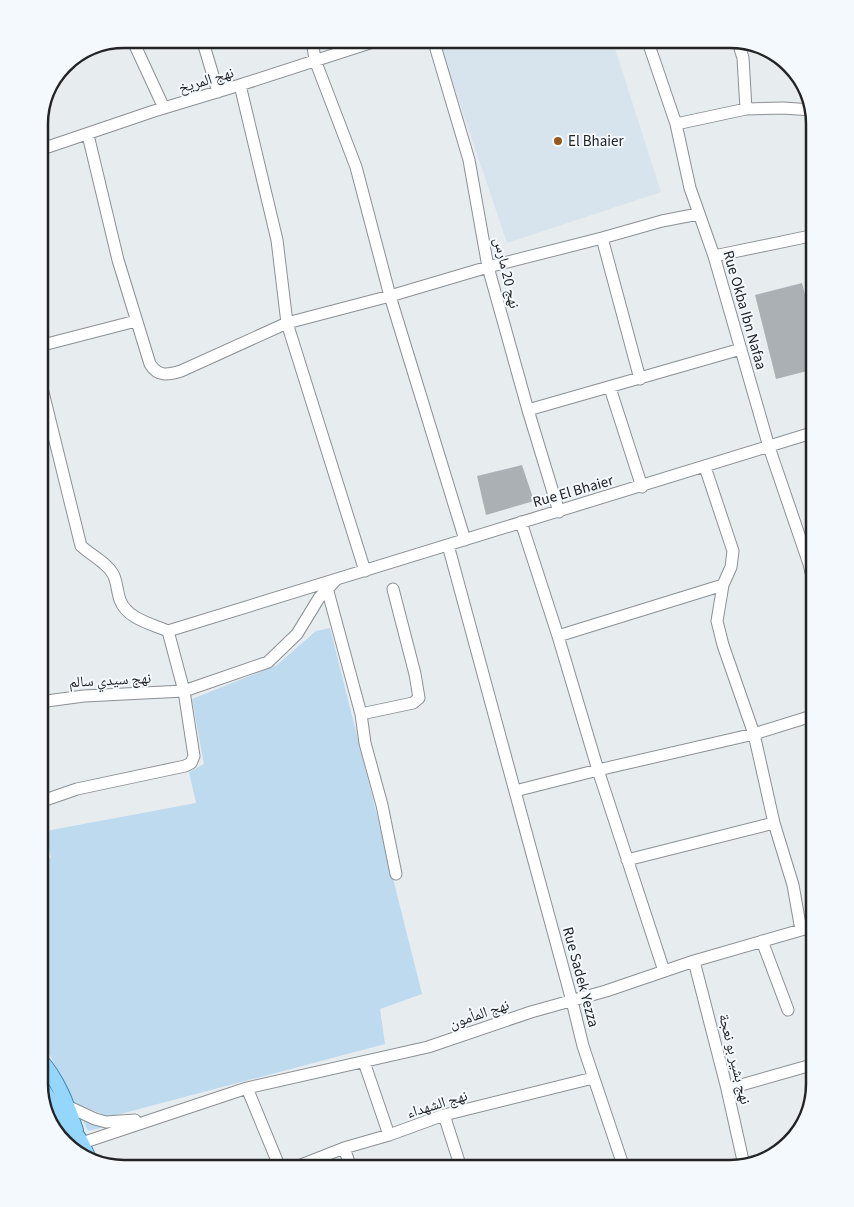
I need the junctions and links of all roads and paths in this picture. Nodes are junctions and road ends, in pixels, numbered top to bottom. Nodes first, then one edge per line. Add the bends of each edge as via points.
1 (136, 47) edge
2 (204, 47) edge
3 (313, 47) edge
4 (355, 47) edge
5 (435, 48) edge
6 (650, 48) edge
7 (740, 49) edge
8 (315, 60) junction
9 (240, 86) junction
10 (218, 92) junction
11 (164, 108) junction
12 (746, 108) junction
13 (805, 110) edge
14 (676, 124) junction
15 (88, 135) junction
16 (48, 147) edge
17 (698, 214) junction
18 (806, 237) edge
19 (602, 238) junction
20 (714, 256) junction
21 (488, 267) junction
22 (390, 296) junction
23 (136, 321) junction
24 (287, 323) junction
25 (48, 344) edge
26 (741, 349) junction
27 (640, 379) junction
28 (610, 388) junction
29 (528, 410) junction
30 (48, 411) edge
31 (806, 435) edge
32 (769, 447) junction
33 (705, 467) junction
34 (642, 487) junction
35 (560, 512) junction
36 (521, 522) junction
37 (465, 540) junction
38 (448, 545) junction
39 (806, 555) edge
40 (364, 571) junction
41 (339, 579) junction
42 (723, 585) junction
43 (327, 588) junction
44 (393, 589) dead end
45 (168, 631) junction
46 (558, 636) junction
47 (184, 691) junction
48 (47, 701) edge
49 (361, 714) junction
50 (806, 718) edge
51 (754, 734) junction
52 (598, 770) junction
53 (515, 791) junction
54 (47, 799) edge
55 (774, 823) junction
56 (627, 860) junction
57 (396, 874) dead end
58 (806, 929) edge
59 (801, 930) junction
60 (762, 941) junction
61 (694, 961) junction
62 (664, 971) junction
63 (572, 1000) junction
64 (788, 1010) dead end
65 (364, 1062) junction
66 (47, 1067) edge
67 (806, 1067) edge
68 (593, 1078) junction
69 (247, 1088) junction
70 (727, 1089) junction
71 (49, 1099) edge
72 (69, 1107) junction
73 (444, 1115) junction
74 (149, 1120) junction
75 (390, 1135) junction
76 (80, 1140) junction
77 (344, 1148) junction
78 (84, 1149) edge
79 (276, 1159) edge
80 (315, 1159) edge
81 (348, 1159) edge
82 (743, 1159) edge
83 (458, 1160) edge
84 (621, 1160) edge

1 - 11 street
2 - 10 street
3 - 8 street
4 - 8 street, نهج المريخ
5 - 21 street, نهج 20 مارس via 469,160
6 - 14 street, Rue Okba Ibn Nafaa
7 - 12 street
8 - 9 street, نهج المريخ
8 - 22 street via 356,167
9 - 10 street, نهج المريخ
9 - 24 street via 278,240
10 - 11 street, نهج المريخ
11 - 15 street, نهج المريخ
12 - 13 street
12 - 14 street
14 - 17 street, Rue Okba Ibn Nafaa
15 - 16 street, نهج المريخ
15 - 23 street
17 - 19 street
17 - 20 street, Rue Okba Ibn Nafaa
18 - 20 street
19 - 21 street
19 - 27 street
20 - 26 street, Rue Okba Ibn Nafaa
21 - 22 street
21 - 29 street, نهج 20 مارس
22 - 24 street
22 - 37 street
23 - 24 street via 153,370 166,375
23 - 25 street
24 - 40 street
26 - 27 street
26 - 32 street, Rue Okba Ibn Nafaa
27 - 28 street
28 - 29 street
28 - 34 street
29 - 35 street, نهج 20 مارس
30 - 45 street via 81,546 114,574 126,609 135,617
31 - 32 street, Rue El Bhaier
32 - 33 street, Rue El Bhaier
32 - 39 street, Rue Okba Ibn Nafaa
33 - 34 street, Rue El Bhaier
33 - 42 street via 732,551 731,567
34 - 35 street, Rue El Bhaier
35 - 36 street, Rue El Bhaier
36 - 37 street, Rue El Bhaier
36 - 46 street
37 - 38 street, Rue El Bhaier
38 - 40 street, Rue El Bhaier
38 - 53 street, Rue Sadek Yezza
40 - 41 street, Rue El Bhaier
41 - 43 street
41 - 45 street, Rue El Bhaier
42 - 46 street
42 - 51 street via 717,621
43 - 47 street, نهج سيدي سالم via 297,634 268,662
43 - 49 street
44 - 49 street via 419,698 413,703
45 - 47 street
46 - 52 street
47 - 48 street, نهج سيدي سالم
47 - 54 street via 194,756 192,763 76,789
49 - 57 street
50 - 51 street
51 - 52 street
51 - 55 street
52 - 53 street
52 - 56 street
53 - 63 street, Rue Sadek Yezza
55 - 56 street
55 - 59 street via 793,884
56 - 62 street
58 - 59 street, نهج المأمون
59 - 60 street, نهج المأمون
60 - 61 street, نهج المأمون
60 - 64 street
61 - 62 street, نهج المأمون
61 - 70 street, نهج بشير بو نعجة
62 - 63 street, نهج المأمون
63 - 65 street, نهج المأمون via 428,1047
63 - 68 street, Rue Sadek Yezza
65 - 69 street, نهج المأمون
65 - 75 street
66 - 72 main road
67 - 70 street
68 - 73 street, نهج الشهداء
68 - 84 street, Rue Sadek Yezza
69 - 74 street, نهج المأمون
69 - 79 street
70 - 82 street, نهج بشير بو نعجة
71 - 76 main road
72 - 74 street, نهج المأمون via 106,1122
72 - 76 main road
73 - 75 street, نهج الشهداء
73 - 83 street
74 - 76 street, نهج المأمون
75 - 77 street, نهج الشهداء
76 - 78 main road
77 - 80 street, نهج الشهداء
77 - 81 street

